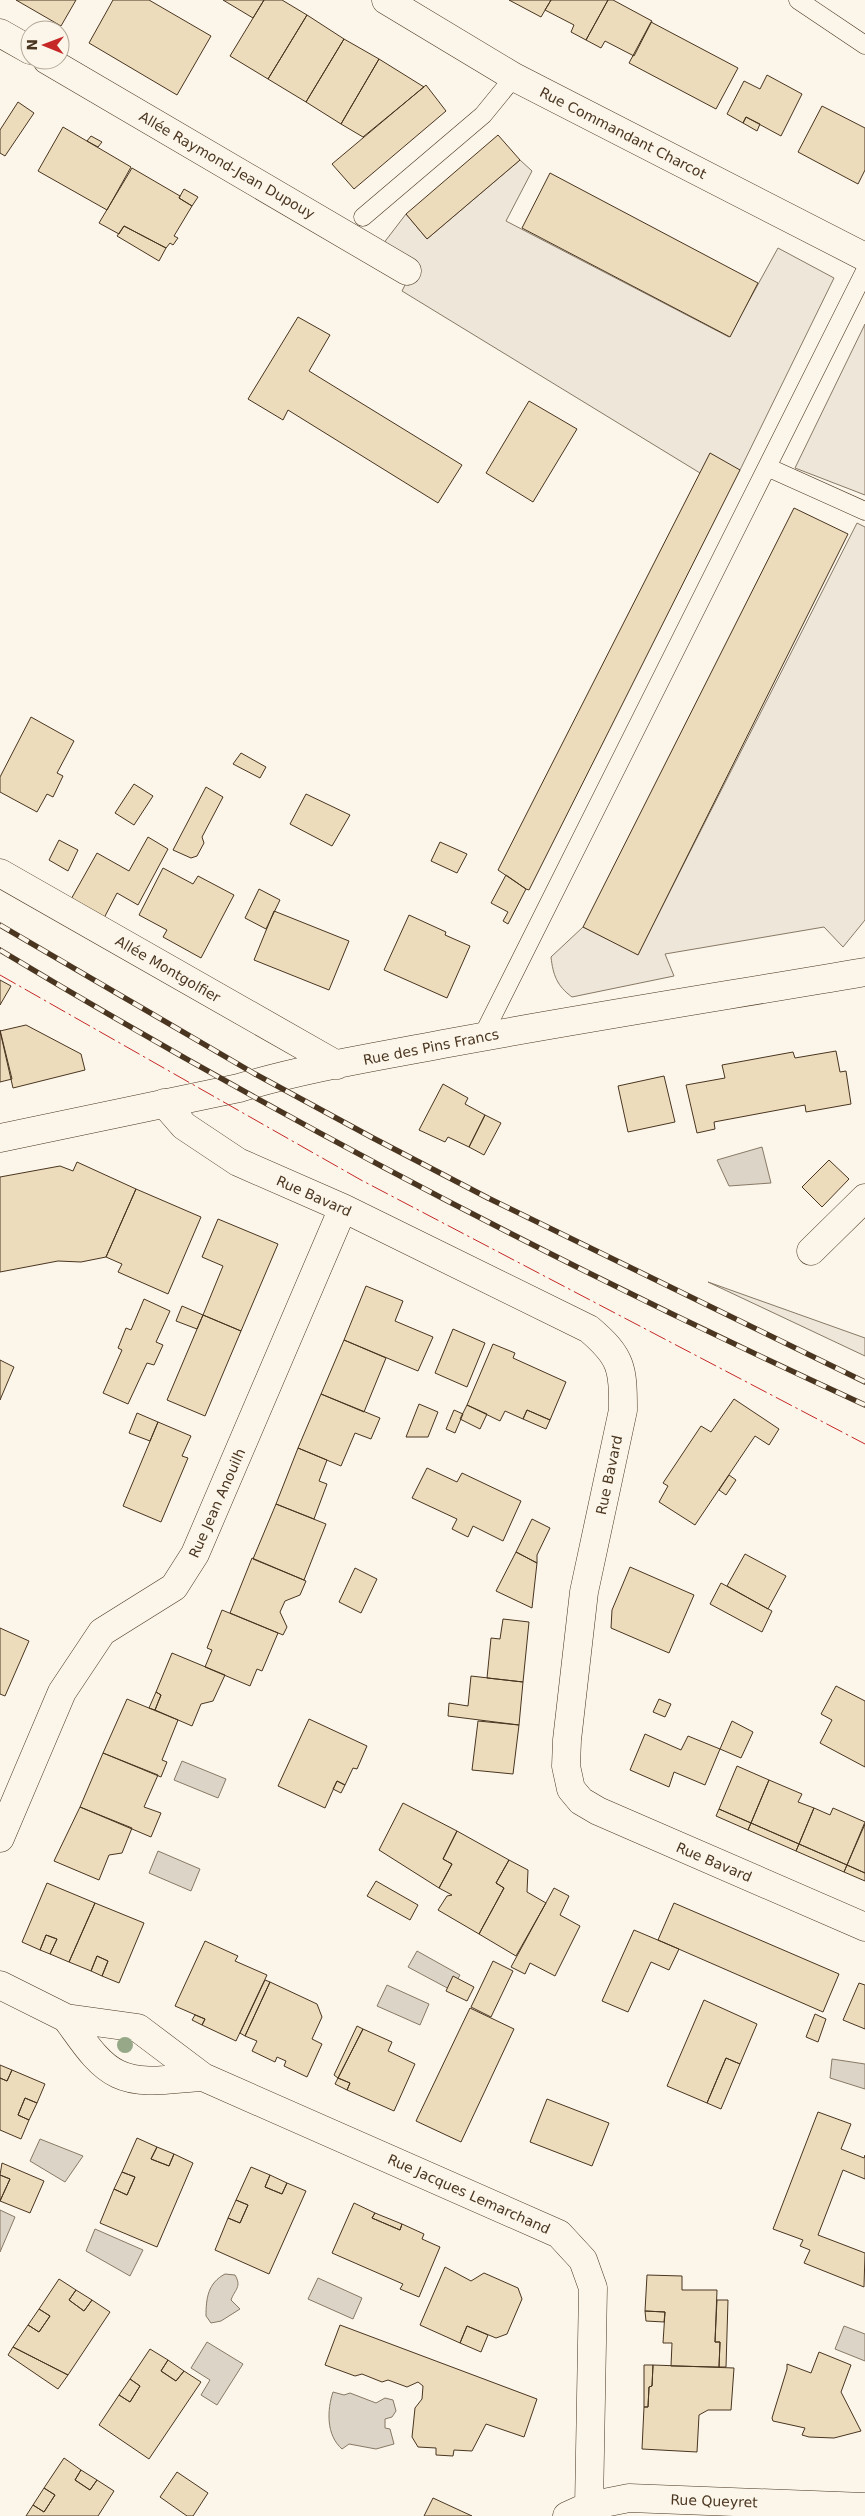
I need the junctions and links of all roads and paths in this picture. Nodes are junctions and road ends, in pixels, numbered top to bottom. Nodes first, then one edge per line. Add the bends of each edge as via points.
1 (386, 0) edge
2 (798, 0) edge
3 (0, 32) edge
4 (20, 44) edge
5 (865, 45) edge
6 (64, 70) edge
7 (514, 77) junction
8 (363, 217) dead end
9 (865, 257) edge
10 (407, 271) dead end
11 (865, 271) edge
12 (767, 467) junction
13 (865, 511) edge
14 (0, 873) edge
15 (865, 972) edge
16 (482, 1037) junction
17 (337, 1064) junction
18 (164, 1103) junction
19 (0, 1138) edge
20 (865, 1198) edge
21 (343, 1208) junction
22 (811, 1251) dead end
23 (0, 1838) edge
24 (865, 1927) edge
25 (0, 1985) edge
26 (66, 2018) junction
27 (203, 2077) junction
28 (848, 2509) edge
29 (578, 2511) edge

1 - 7 street, Rue Commandant Charcot
2 - 5 lane
3 - 4 street
6 - 10 street, Allée Raymond-Jean Dupouy
7 - 8 lane via 483,114
7 - 9 street, Rue Commandant Charcot
11 - 12 lane
12 - 13 lane
12 - 16 lane
14 - 17 street, Allée Montgolfier
15 - 16 street, Rue des Pins Francs
16 - 17 street, Rue des Pins Francs
17 - 18 street, Rue des Pins Francs
18 - 19 street, Rue des Pins Francs
18 - 21 street, Rue Bavard via 184,1126 238,1162
20 - 22 street
21 - 23 street, Rue Jean Anouilh via 195,1554 174,1587 102,1632 62,1692
21 - 24 street, Rue Bavard via 589,1329 607,1345 619,1362 623,1410 584,1592 567,1740 566,1766 571,1789 581,1801 598,1811
25 - 26 street, Rue Jacques Lemarchand
26 - 27 street, Rue Jacques Lemarchand via 138,2028
26 - 27 street, Rue Jacques Lemarchand via 99,2059 118,2074 144,2081
27 - 29 street, Rue Jacques Lemarchand via 559,2234 583,2260 593,2288
28 - 29 street, Rue Queyret via 629,2498

